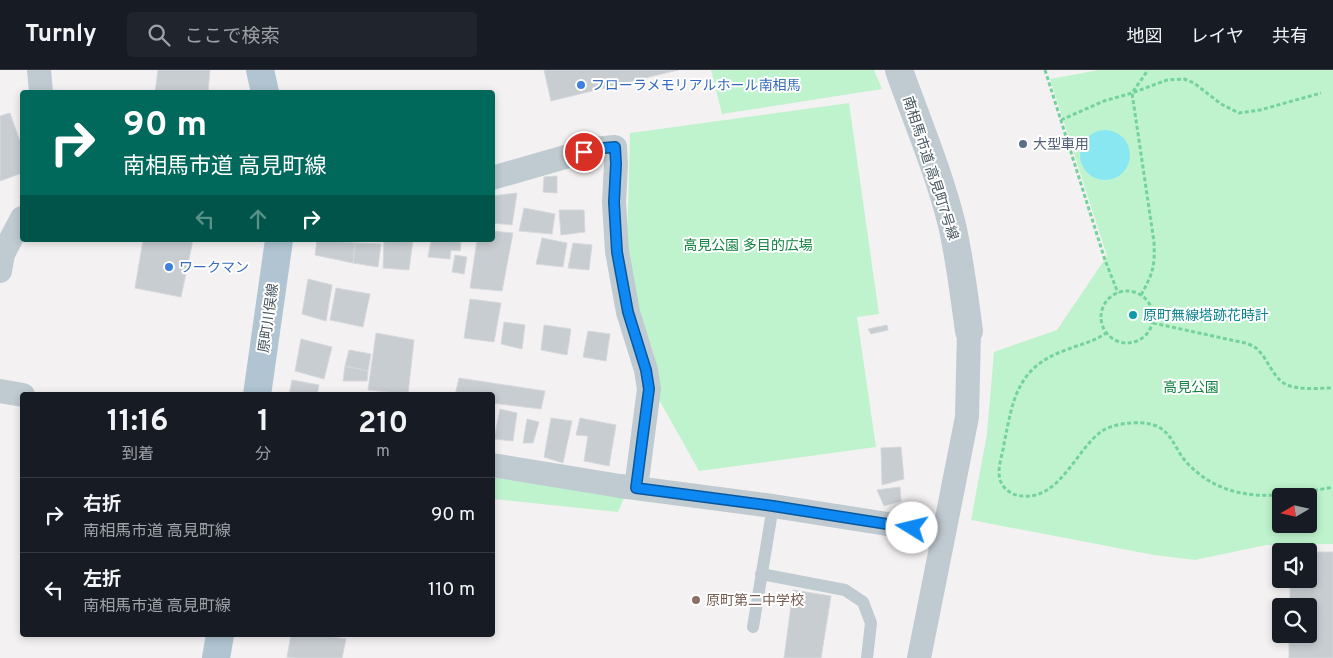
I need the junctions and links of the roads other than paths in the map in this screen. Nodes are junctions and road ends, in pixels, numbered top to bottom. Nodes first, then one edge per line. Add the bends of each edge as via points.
1 (39, 70) edge
2 (260, 70) edge
3 (899, 70) edge
4 (41, 90) edge
5 (265, 90) edge
6 (495, 177) edge
7 (20, 222) edge
8 (279, 242) edge
9 (0, 271) edge
10 (969, 331) joint
11 (0, 392) edge
12 (257, 392) edge
13 (20, 395) edge
14 (495, 465) edge
15 (636, 488) junction
16 (773, 506) junction
17 (944, 533) junction
18 (762, 574) junction
19 (753, 627) dead end
20 (220, 637) edge
21 (216, 658) edge
22 (867, 658) edge
23 (919, 658) edge

1 - 4 street
2 - 5 main road
3 - 10 street, 南相馬市道 高見町7号線 via 952,224
6 - 15 street via 593,149 615,147 617,252 628,312 649,389
7 - 9 street via 3,254
8 - 12 main road, 原町川俣線
10 - 17 street, 南相馬市道 高見町7号線 via 967,417
11 - 13 street
14 - 15 street
15 - 16 street
16 - 17 street
16 - 18 lane
17 - 23 street, 南相馬市道 高見町7号線
18 - 19 lane
18 - 22 lane via 846,590 864,602 872,623
20 - 21 main road

